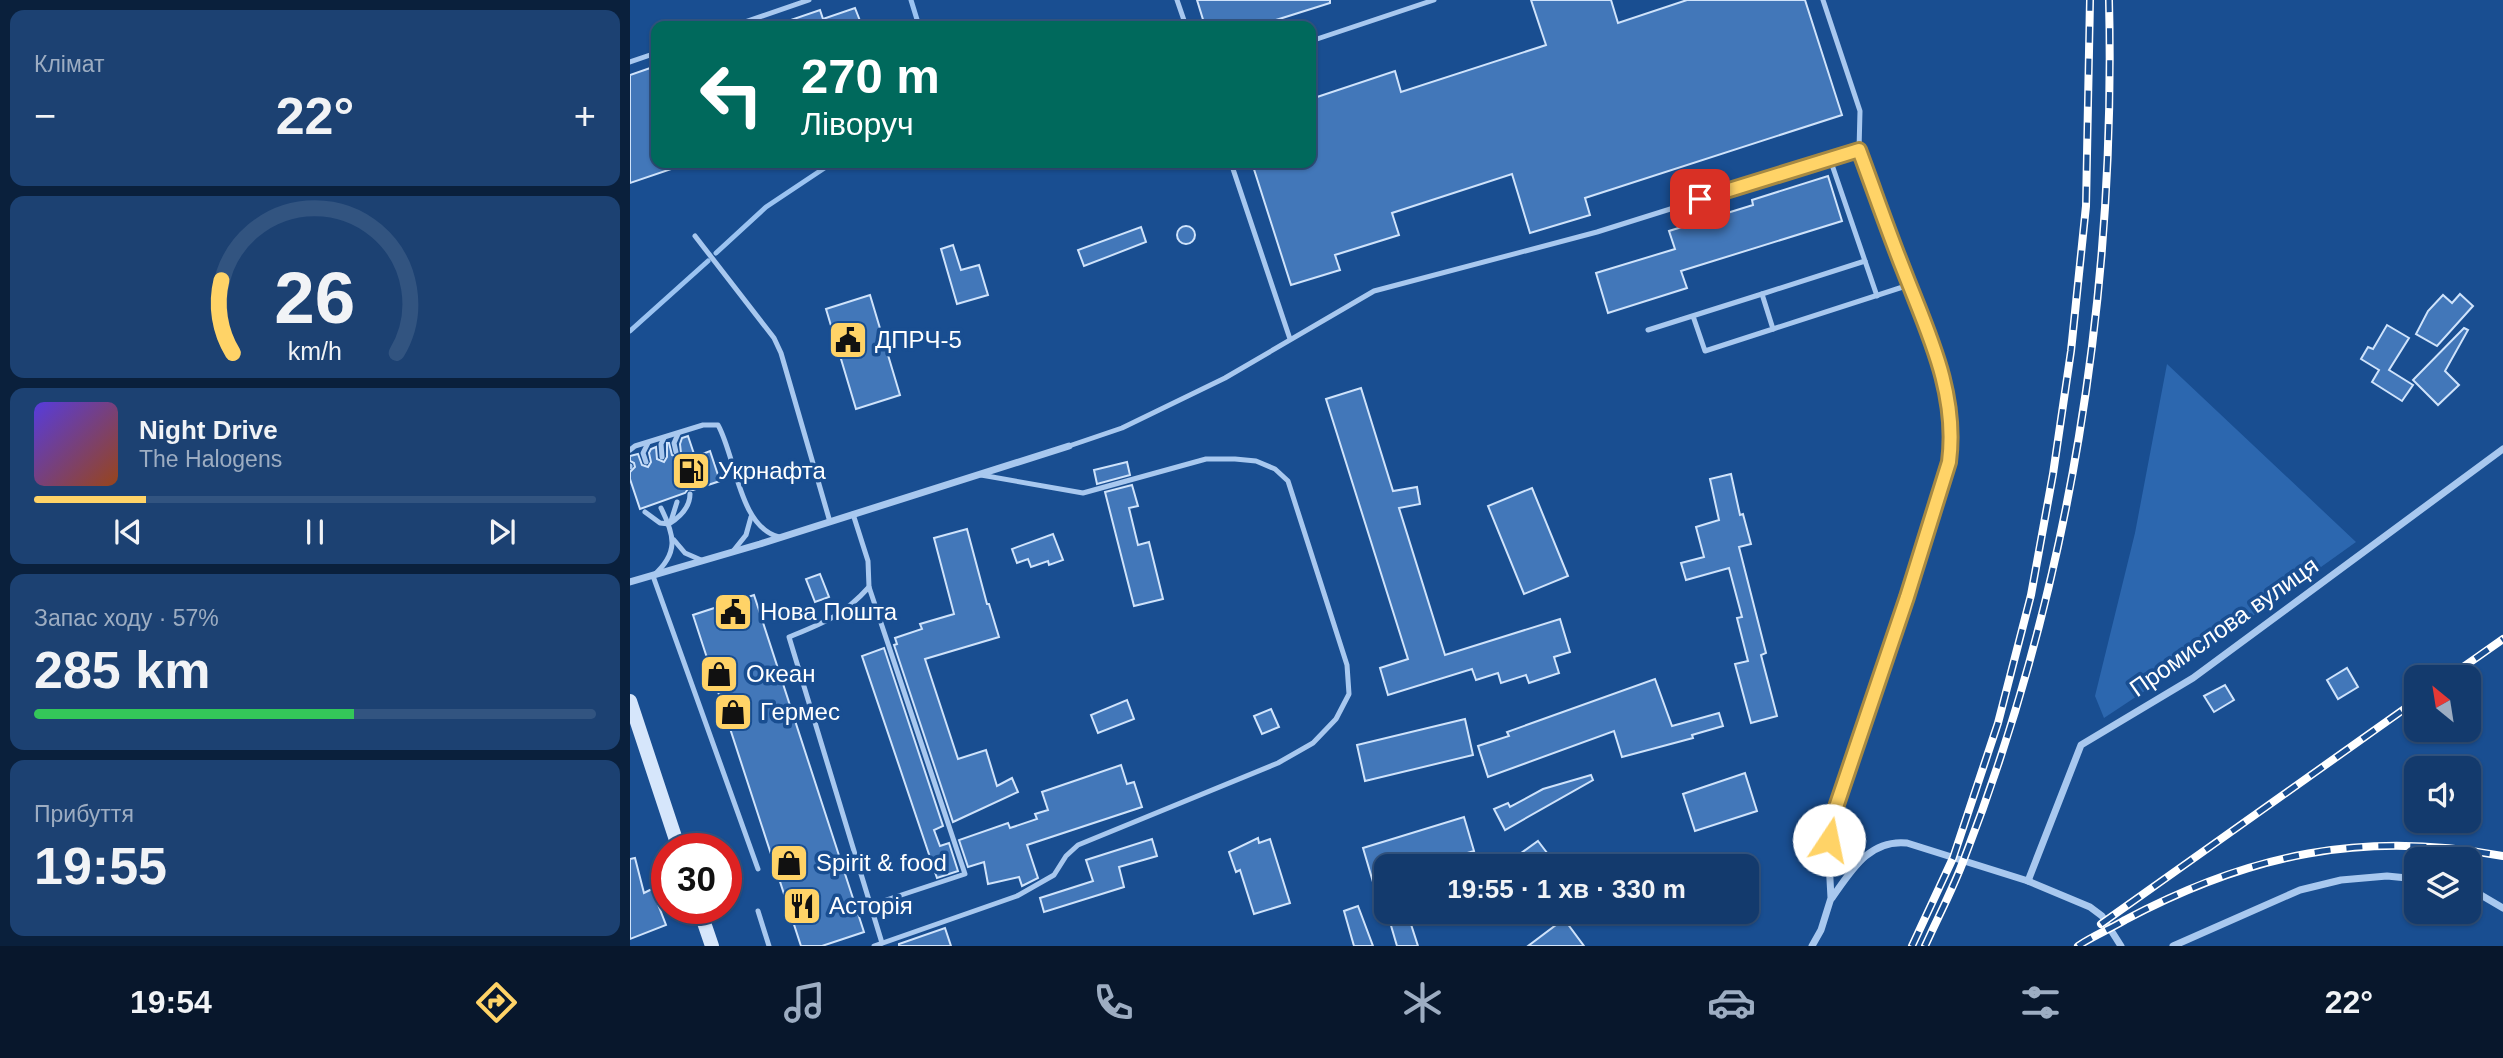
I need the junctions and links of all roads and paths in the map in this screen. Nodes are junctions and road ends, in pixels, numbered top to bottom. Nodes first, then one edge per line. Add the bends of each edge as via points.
1 (809, 0) edge
2 (1177, 0) edge
3 (1434, 0) edge
4 (1823, 0) edge
5 (748, 21) edge
6 (1184, 21) edge
7 (1316, 39) edge
8 (651, 55) edge
9 (630, 62) edge
10 (1859, 150) junction
11 (1830, 159) junction
12 (1233, 168) edge
13 (695, 236) dead end
14 (1866, 261) junction
15 (1901, 264) joint
16 (1909, 285) junction
17 (1762, 293) junction
18 (1877, 296) junction
19 (1693, 316) junction
20 (1773, 329) junction
21 (1648, 330) dead end
22 (1290, 340) junction
23 (681, 432) junction
24 (667, 436) junction
25 (650, 441) junction
26 (1069, 446) joint
27 (2503, 449) edge
28 (630, 450) edge
29 (676, 452) dead end
30 (662, 457) dead end
31 (646, 463) dead end
32 (976, 474) junction
33 (690, 494) dead end
34 (677, 502) dead end
35 (661, 508) dead end
36 (645, 512) dead end
37 (853, 514) junction
38 (751, 516) junction
39 (830, 522) junction
40 (669, 524) junction
41 (782, 537) junction
42 (674, 540) junction
43 (731, 553) junction
44 (706, 560) junction
45 (653, 576) junction
46 (630, 582) edge
47 (869, 587) junction
48 (630, 701) edge
49 (674, 833) edge
50 (758, 869) dead end
51 (2404, 878) edge
52 (2028, 881) junction
53 (2481, 895) edge
54 (1831, 898) junction
55 (871, 905) junction
56 (2503, 908) edge
57 (758, 911) dead end
58 (704, 924) edge
59 (883, 943) junction
60 (712, 946) edge
61 (769, 946) edge
62 (874, 946) edge
63 (1812, 946) edge
64 (2121, 946) edge
65 (2173, 946) edge

1 - 5 lane
2 - 6 lane
3 - 7 lane
4 - 10 lane via 1860,111
8 - 9 lane
10 - 11 lane
10 - 15 lane
11 - 14 lane
11 - 22 lane via 1597,232 1374,291
12 - 22 lane
13 - 39 lane via 774,338
14 - 17 lane
14 - 18 lane
15 - 16 street
16 - 18 lane
16 - 54 street via 1943,374 1952,439 1907,597 1832,819
17 - 19 lane
17 - 20 lane
18 - 20 lane
19 - 20 lane via 1705,351
19 - 21 lane
22 - 26 lane via 1122,428
23 - 24 lane
23 - 29 lane via 674,440
23 - 38 lane via 718,425
24 - 25 lane
24 - 30 lane via 660,444
25 - 28 lane
25 - 31 lane via 644,450
26 - 32 street
27 - 52 street, Промислова вулиця via 2193,678 2081,745
32 - 37 street
32 - 59 lane via 1083,493 1206,459 1256,461 1275,468 1288,481 1347,665 1349,694 1336,719 1313,743 1278,764 1078,845 1054,875 1017,896
33 - 40 lane via 686,508
34 - 40 lane
35 - 40 lane
36 - 40 lane
37 - 39 street
37 - 47 lane via 868,561
38 - 41 lane via 763,529
38 - 43 lane via 744,540
39 - 41 street
40 - 42 lane
41 - 43 street
42 - 44 lane via 685,552
42 - 45 lane via 666,563
43 - 44 street
44 - 45 street
45 - 46 street
45 - 50 lane
47 - 55 lane via 851,607 789,637
47 - 55 lane via 965,874
48 - 49 main road
51 - 65 street via 2341,880 2300,890
52 - 54 street via 1895,842 1869,852
52 - 64 street via 2090,906
53 - 56 street
54 - 63 street
55 - 59 lane
57 - 61 lane
58 - 60 main road
59 - 62 lane

